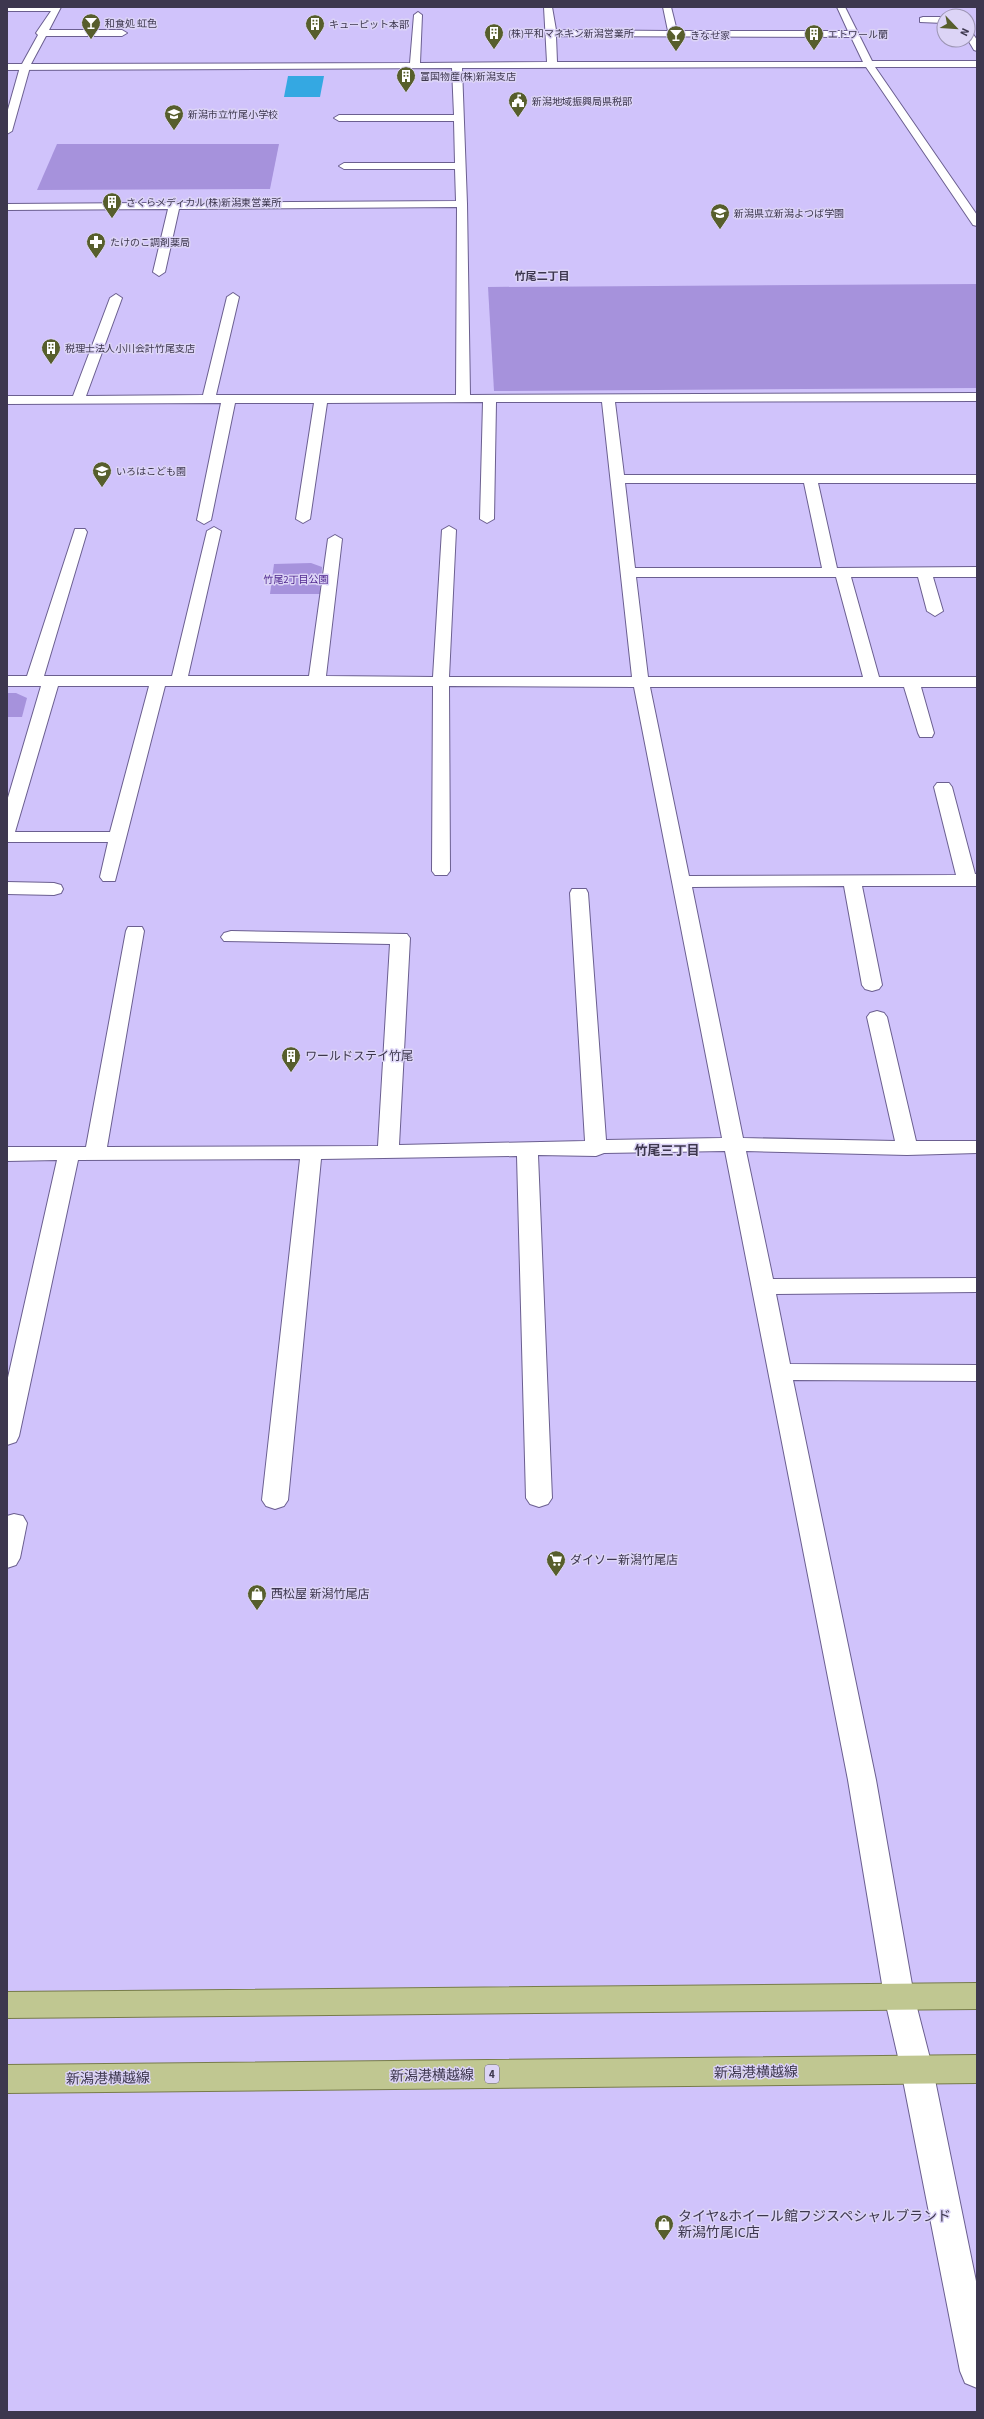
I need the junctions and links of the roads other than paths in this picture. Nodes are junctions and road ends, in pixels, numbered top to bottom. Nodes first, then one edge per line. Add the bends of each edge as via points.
1 (57, 7) edge
2 (548, 7) edge
3 (667, 7) edge
4 (841, 7) edge
5 (7, 8) edge
6 (418, 16) dead end
7 (49, 20) junction
8 (924, 20) dead end
9 (936, 20) edge
10 (64, 21) dead end
11 (41, 33) junction
12 (122, 33) dead end
13 (550, 33) junction
14 (673, 33) junction
15 (853, 34) junction
16 (977, 64) edge
17 (415, 65) junction
18 (457, 65) junction
19 (869, 65) junction
20 (26, 66) junction
21 (552, 66) junction
22 (7, 67) edge
23 (339, 118) dead end
24 (459, 118) junction
25 (7, 131) edge
26 (344, 166) dead end
27 (460, 166) junction
28 (964, 203) junction
29 (977, 203) edge
30 (462, 204) junction
31 (174, 206) junction
32 (7, 207) edge
33 (977, 224) edge
34 (159, 272) dead end
35 (233, 296) dead end
36 (116, 298) dead end
37 (977, 396) edge
38 (229, 398) junction
39 (463, 398) junction
40 (490, 398) junction
41 (608, 398) junction
42 (209, 399) junction
43 (321, 399) junction
44 (7, 400) edge
45 (78, 400) junction
46 (977, 479) edge
47 (619, 480) junction
48 (810, 480) junction
49 (487, 519) dead end
50 (303, 520) dead end
51 (449, 530) dead end
52 (80, 532) dead end
53 (335, 539) dead end
54 (977, 572) edge
55 (629, 573) junction
56 (924, 573) junction
57 (837, 574) junction
58 (935, 611) dead end
59 (7, 681) edge
60 (34, 681) junction
61 (51, 681) junction
62 (158, 681) junction
63 (179, 681) junction
64 (317, 681) junction
65 (441, 681) junction
66 (872, 681) junction
67 (641, 682) junction
68 (911, 682) junction
69 (977, 682) edge
70 (926, 733) dead end
71 (944, 787) dead end
72 (7, 832) edge
73 (118, 837) junction
74 (7, 838) edge
75 (441, 871) dead end
76 (109, 877) dead end
77 (852, 880) junction
78 (972, 880) edge
79 (682, 882) junction
80 (7, 888) edge
81 (54, 889) dead end
82 (579, 893) dead end
83 (135, 931) dead end
84 (231, 937) dead end
85 (872, 985) dead end
86 (877, 1017) dead end
87 (733, 1144) junction
88 (977, 1147) edge
89 (596, 1148) junction
90 (907, 1148) junction
91 (527, 1149) junction
92 (311, 1152) junction
93 (388, 1152) junction
94 (7, 1154) edge
95 (69, 1154) junction
96 (95, 1154) junction
97 (977, 1284) edge
98 (764, 1287) junction
99 (780, 1372) junction
100 (977, 1373) edge
101 (7, 1436) edge
102 (539, 1498) dead end
103 (275, 1500) dead end
104 (14, 1523) dead end
105 (7, 1558) edge
106 (899, 1996) junction
107 (977, 1996) edge
108 (7, 2005) edge
109 (917, 2070) junction
110 (977, 2070) edge
111 (7, 2079) edge
112 (977, 2372) edge

1 - 5 street
1 - 7 street
2 - 13 street
3 - 14 street
4 - 15 street
6 - 17 street
7 - 10 street
7 - 11 street
8 - 9 street
11 - 12 street
11 - 20 street
13 - 14 street
13 - 21 street
14 - 15 street
15 - 19 street
16 - 19 street
17 - 18 street
17 - 20 street
18 - 21 street
18 - 24 street
19 - 21 street
19 - 28 street
20 - 22 street
20 - 25 street
23 - 24 street
24 - 27 street via 455,130
26 - 27 street
27 - 30 street
28 - 29 street
28 - 33 street
30 - 31 street
30 - 39 street
31 - 32 street
31 - 34 street
35 - 42 street
36 - 45 street
37 - 41 street
38 - 42 street
38 - 43 street
38 - 63 street via 209,525
39 - 40 street
39 - 43 street
40 - 41 street
40 - 49 street
41 - 47 street
42 - 45 street
43 - 50 street
44 - 45 street
46 - 48 street
47 - 48 street
47 - 55 street
48 - 57 street
51 - 65 street
52 - 60 street
53 - 64 street
54 - 56 street
55 - 57 street
55 - 67 street
56 - 57 street
56 - 58 street
57 - 66 street
59 - 60 street
60 - 61 street
61 - 62 street
61 - 72 street
62 - 63 street
62 - 73 street
63 - 64 street
64 - 65 street
65 - 67 street
65 - 75 street
66 - 67 street
66 - 68 street
67 - 79 street
68 - 69 street
68 - 70 street
71 - 78 street
73 - 74 street
73 - 76 street
77 - 78 street
77 - 79 street
77 - 85 street
79 - 87 street
80 - 81 street
82 - 89 street
83 - 96 street
84 - 93 street via 400,938
86 - 90 street
87 - 89 street
87 - 90 street
87 - 98 street
88 - 90 street
89 - 91 street
91 - 93 street
91 - 102 street
92 - 93 street
92 - 96 street
92 - 103 street
94 - 95 street
95 - 96 street
95 - 101 street
97 - 98 street
98 - 99 street
99 - 100 street
99 - 106 street via 862,1780
104 - 105 street
106 - 107 main road
106 - 108 main road
106 - 109 street
109 - 110 main road, 新潟港横越線 / 4
109 - 111 main road, 新潟港横越線 / 4
109 - 112 street

